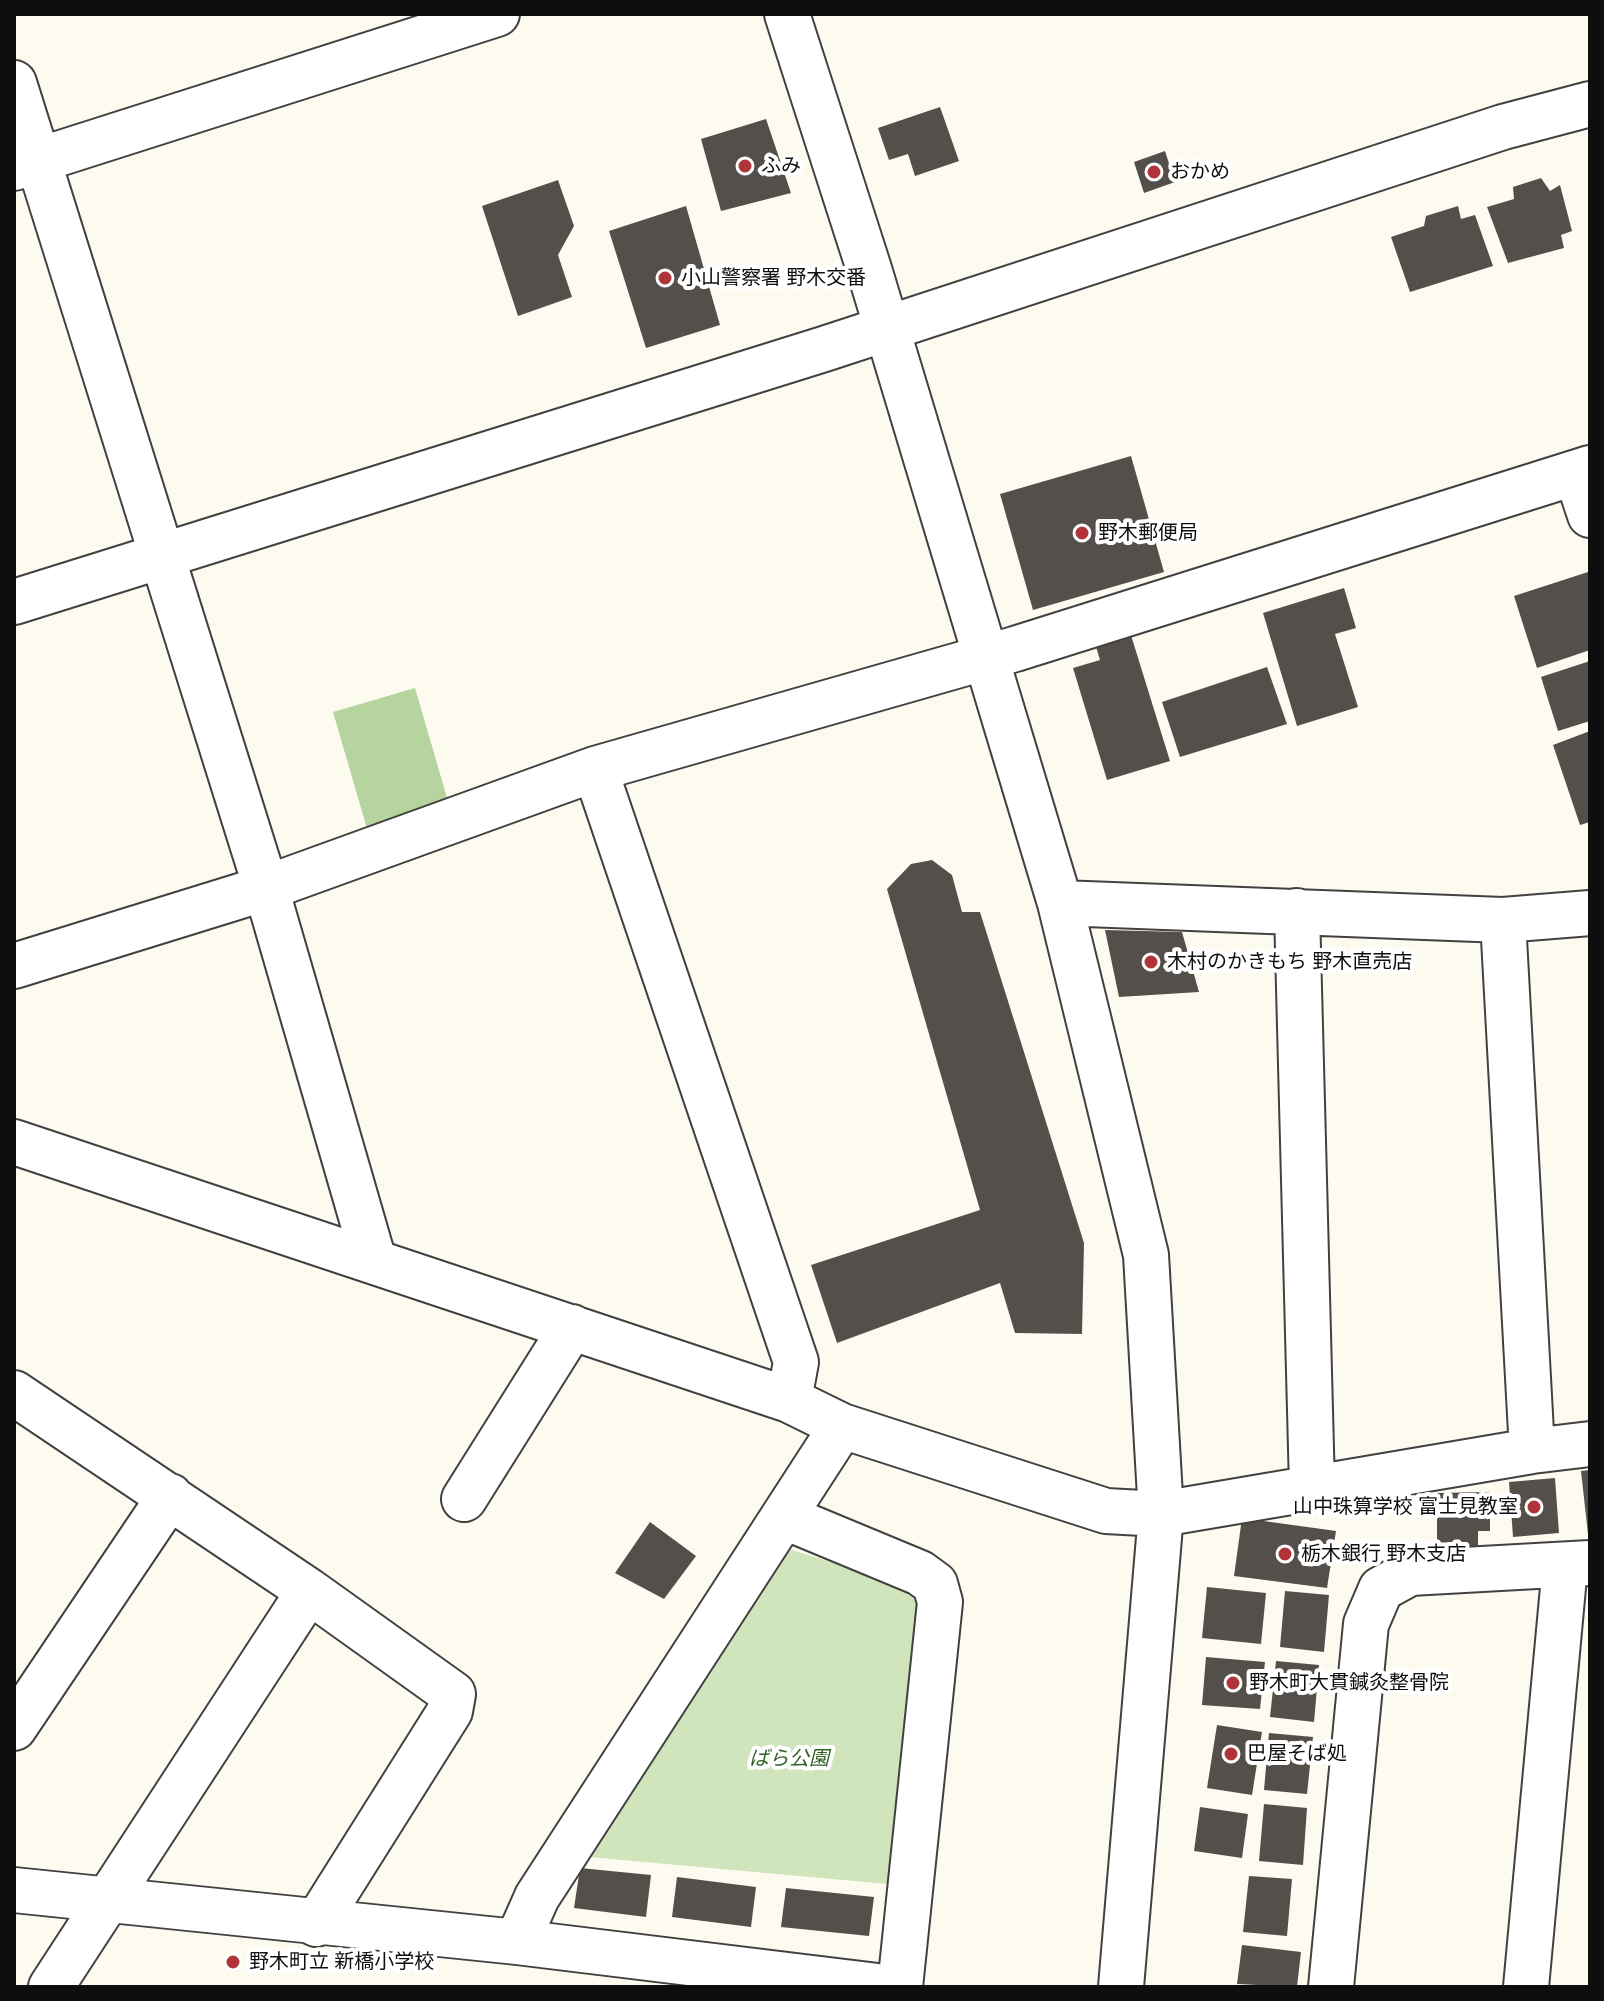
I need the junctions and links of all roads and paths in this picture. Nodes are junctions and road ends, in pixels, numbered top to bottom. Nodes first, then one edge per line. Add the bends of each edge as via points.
1 (497, 14) edge
2 (787, 14) edge
3 (14, 83) edge
4 (1590, 104) edge
5 (26, 165) edge
6 (885, 327) junction
7 (1583, 471) edge
8 (1590, 515) edge
9 (161, 555) junction
10 (14, 602) edge
11 (985, 657) junction
12 (595, 769) junction
13 (266, 888) junction
14 (1060, 903) junction
15 (1297, 911) junction
16 (1590, 913) edge
17 (1503, 920) junction
18 (14, 966) edge
19 (14, 1142) edge
20 (374, 1261) junction
21 (572, 1327) junction
22 (15, 1395) edge
23 (789, 1400) junction
24 (842, 1426) junction
25 (1590, 1444) edge
26 (1532, 1451) junction
27 (1312, 1487) junction
28 (170, 1496) junction
29 (464, 1499) dead end
30 (1161, 1514) junction
31 (785, 1517) junction
32 (1577, 1565) edge
33 (309, 1591) junction
34 (14, 1728) edge
35 (14, 1890) edge
36 (109, 1899) junction
37 (316, 1924) junction
38 (517, 1942) junction
39 (51, 1987) edge
40 (886, 1987) edge
41 (900, 1987) edge
42 (1121, 1987) edge
43 (1331, 1987) edge
44 (1526, 1987) edge

1 - 5 street
2 - 6 street
3 - 5 street
4 - 6 street via 1503,127
5 - 9 street
6 - 9 street
6 - 11 street
7 - 8 street
7 - 11 street
9 - 10 street
9 - 13 street
11 - 12 street
11 - 14 street
12 - 13 street
12 - 23 street via 796,1362
13 - 18 street
13 - 20 street
14 - 15 street
14 - 30 street via 1146,1255
15 - 17 street
15 - 27 street
16 - 17 street
17 - 26 street
19 - 20 street
20 - 21 street
21 - 23 street
21 - 29 street
22 - 28 street
23 - 24 street
24 - 30 street via 1106,1511
24 - 31 street
25 - 26 street
26 - 27 street
27 - 30 street
28 - 33 street
28 - 34 street
30 - 42 street
31 - 38 street via 537,1897
31 - 41 street via 920,1573 935,1584 940,1602
32 - 43 street via 1410,1573 1381,1589 1366,1624
32 - 44 street
33 - 36 street
33 - 37 street via 453,1694 450,1711
35 - 36 street
36 - 37 street
36 - 39 street
37 - 38 street
38 - 40 street

